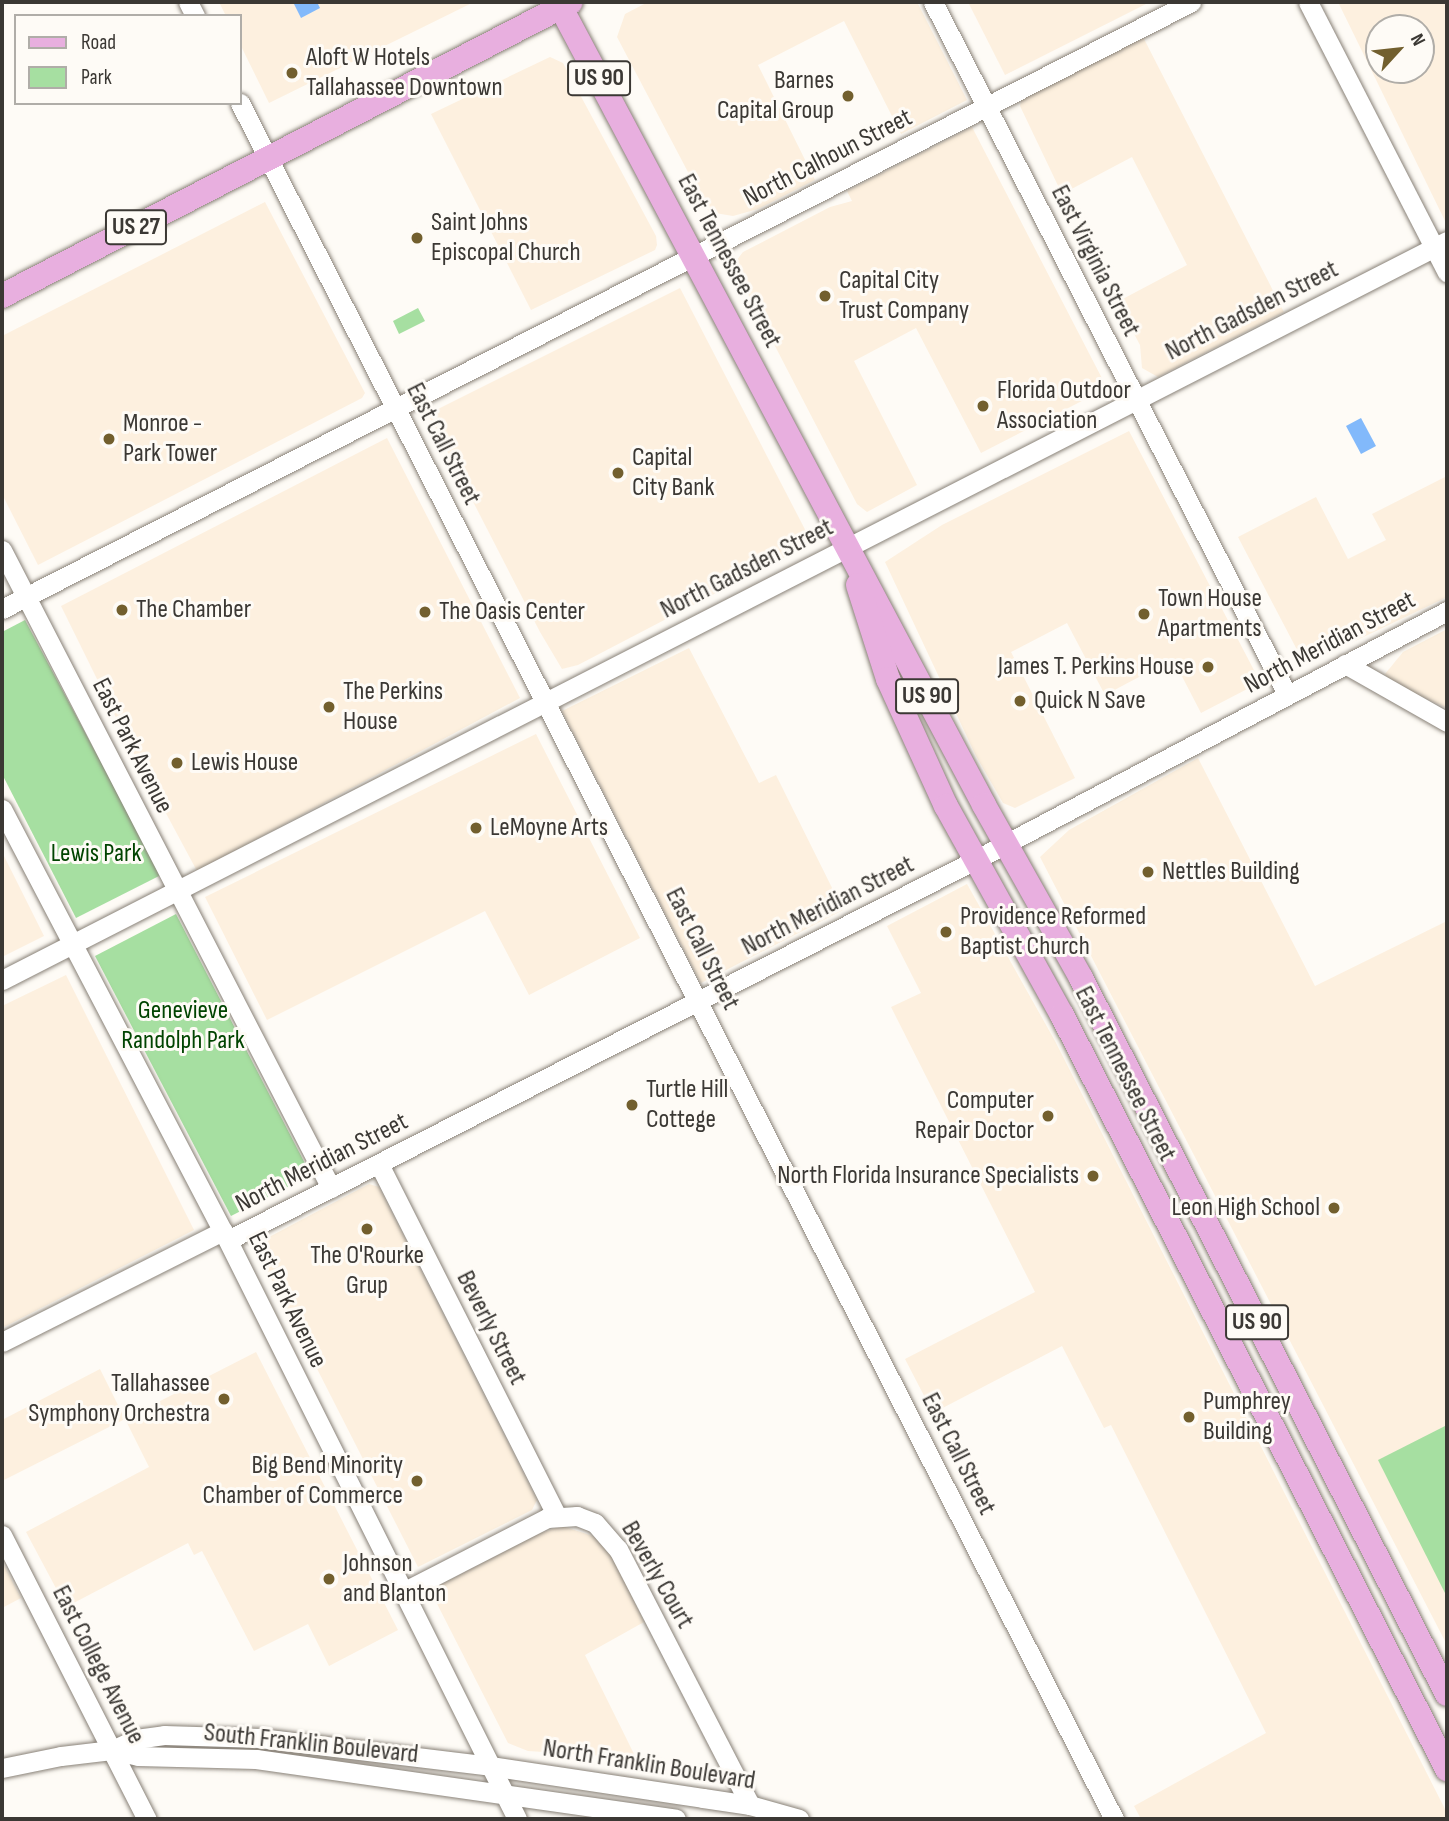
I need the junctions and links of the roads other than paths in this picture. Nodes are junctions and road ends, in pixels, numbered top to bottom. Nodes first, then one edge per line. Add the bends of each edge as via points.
1 (933, 2) edge
2 (1191, 2) edge
3 (1308, 2) edge
4 (563, 3) edge
5 (241, 105) edge
6 (987, 106) junction
7 (268, 158) junction
8 (1441, 244) edge
9 (693, 256) junction
10 (1447, 272) edge
11 (2, 296) edge
12 (1137, 400) junction
13 (396, 408) junction
14 (848, 547) junction
15 (2, 550) edge
16 (26, 597) junction
17 (2, 609) edge
18 (1447, 611) edge
19 (1345, 664) junction
20 (1287, 694) junction
21 (546, 702) junction
22 (1447, 722) edge
23 (2, 809) edge
24 (1006, 844) junction
25 (975, 860) junction
26 (176, 891) junction
27 (71, 944) junction
28 (2, 980) edge
29 (699, 1001) junction
30 (1144, 1100) junction
31 (1113, 1115) junction
32 (379, 1164) junction
33 (331, 1188) junction
34 (226, 1236) junction
35 (2, 1342) edge
36 (1317, 1439) junction
37 (1286, 1454) junction
38 (557, 1516) junction
39 (2, 1535) edge
40 (403, 1592) junction
41 (1447, 1694) edge
42 (112, 1750) junction
43 (490, 1766) junction
44 (2, 1768) edge
45 (1447, 1769) edge
46 (505, 1794) junction
47 (750, 1805) junction
48 (147, 1819) edge
49 (517, 1819) edge
50 (676, 1819) edge
51 (799, 1819) edge
52 (1114, 1819) edge

1 - 6 street, East Virginia Street
2 - 6 street, North Calhoun Street
3 - 8 street
4 - 7 main road, US 27
4 - 9 main road, East Tennessee Street / US 90
5 - 7 street, East Call Street
6 - 9 street, North Calhoun Street
6 - 12 street, East Virginia Street
7 - 11 main road, US 27
7 - 13 street, East Call Street
8 - 10 street
8 - 12 street, North Gadsden Street
9 - 13 street, North Calhoun Street
9 - 14 main road, East Tennessee Street / US 90
12 - 14 street, North Gadsden Street
12 - 20 street, East Virginia Street
13 - 16 street, North Calhoun Street
13 - 21 street, East Call Street
14 - 21 street, North Gadsden Street
14 - 24 main road, East Tennessee Street / US 90
14 - 25 main road, East Tennessee Street / US 90 via 869,629 888,679
15 - 16 street, East Park Avenue
16 - 17 street, North Calhoun Street
16 - 26 street, East Park Avenue
18 - 19 street, North Meridian Street
19 - 20 street, North Meridian Street
19 - 22 street
20 - 24 street, North Meridian Street
21 - 26 street, North Gadsden Street
21 - 29 street, East Call Street
23 - 27 street, East Park Avenue
24 - 25 street, North Meridian Street
24 - 30 main road, East Tennessee Street / US 90
25 - 29 street, North Meridian Street
25 - 31 main road, East Tennessee Street / US 90
26 - 27 street, North Gadsden Street
26 - 33 street, East Park Avenue
27 - 28 street, North Gadsden Street
27 - 34 street, East Park Avenue
29 - 32 street, North Meridian Street
29 - 52 street, East Call Street
30 - 31 main road
30 - 36 main road, East Tennessee Street / US 90
31 - 37 main road, East Tennessee Street / US 90
32 - 33 street, North Meridian Street
32 - 38 street, Beverly Street
33 - 34 street, North Meridian Street
34 - 35 street, North Meridian Street
34 - 40 street, East Park Avenue
36 - 37 main road
36 - 41 main road, East Tennessee Street / US 90
37 - 45 main road, East Tennessee Street / US 90
38 - 40 street
38 - 47 street, Beverly Court via 577,1516 595,1523 618,1549
39 - 42 street, East College Avenue
40 - 43 street, East Park Avenue
42 - 43 street, South Franklin Boulevard via 159,1736 218,1735
42 - 44 street, South Franklin Boulevard
42 - 46 street, South Franklin Boulevard via 138,1756 256,1759
42 - 48 street, East College Avenue
43 - 46 street, East Park Avenue
43 - 47 street, North Franklin Boulevard
46 - 49 street, East Park Avenue
46 - 50 street, North Franklin Boulevard
47 - 51 street, North Franklin Boulevard

